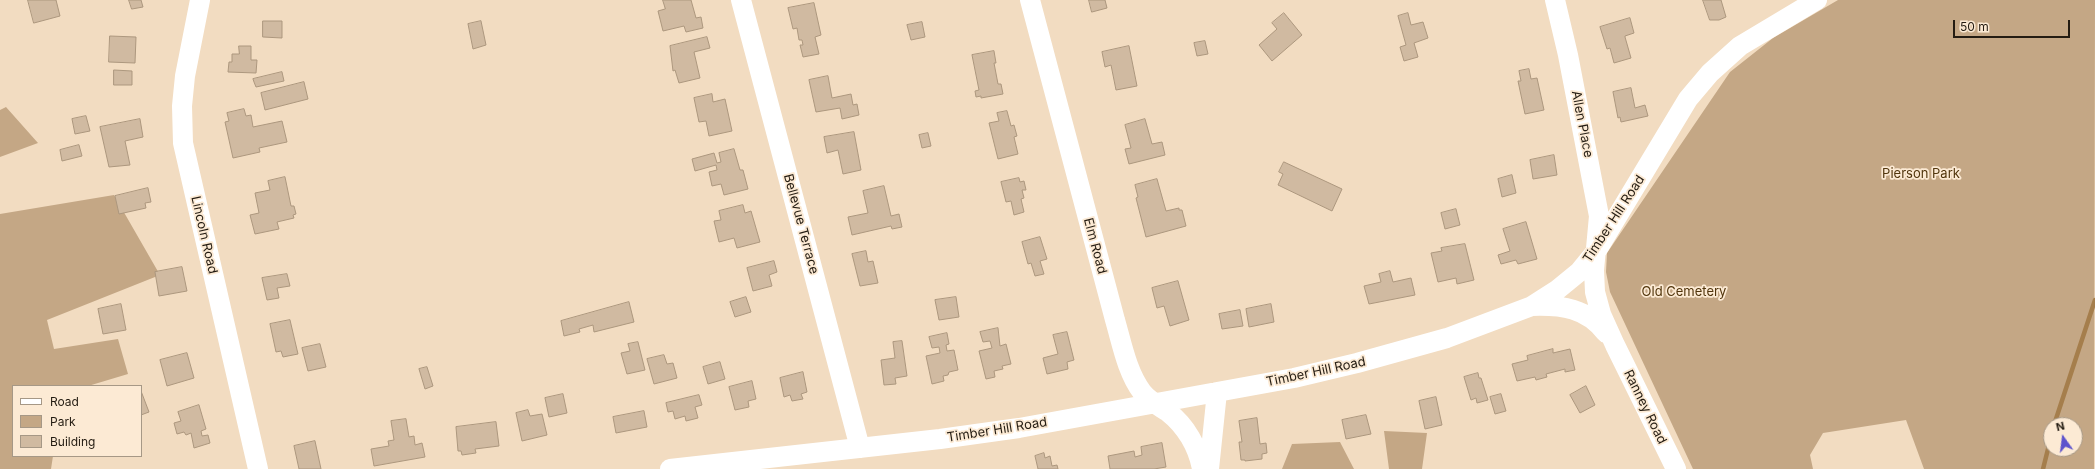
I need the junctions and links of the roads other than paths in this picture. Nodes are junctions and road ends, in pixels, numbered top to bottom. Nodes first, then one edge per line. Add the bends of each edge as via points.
1 (200, 0) edge
2 (741, 0) edge
3 (1030, 0) edge
4 (1555, 0) edge
5 (1817, 0) edge
6 (1597, 250) junction
7 (1532, 306) junction
8 (1615, 345) junction
9 (1217, 392) junction
10 (1154, 404) junction
11 (860, 448) junction
12 (258, 469) edge
13 (670, 469) edge
14 (1202, 469) edge
15 (1209, 469) edge
16 (1676, 469) edge

1 - 12 street, Lincoln Road via 185,76 182,106 183,143
2 - 11 street, Bellevue Terrace
3 - 10 street, Elm Road via 1124,348 1134,379
4 - 6 street, Allen Place via 1594,185 1599,216
5 - 6 street, Timber Hill Road via 1740,46 1710,73 1688,99
6 - 7 street, Timber Hill Road via 1579,272
6 - 8 street, Ranney Road via 1594,270 1595,292 1601,314
7 - 8 street, Ranney Road via 1552,305 1584,312 1598,323
7 - 9 street, Timber Hill Road via 1447,338 1379,358 1294,378
8 - 16 street, Ranney Road
9 - 10 street, Timber Hill Road
9 - 15 street
10 - 11 street, Timber Hill Road via 1003,430
10 - 14 street, Elm Road via 1179,421 1195,447
11 - 13 street, Timber Hill Road

